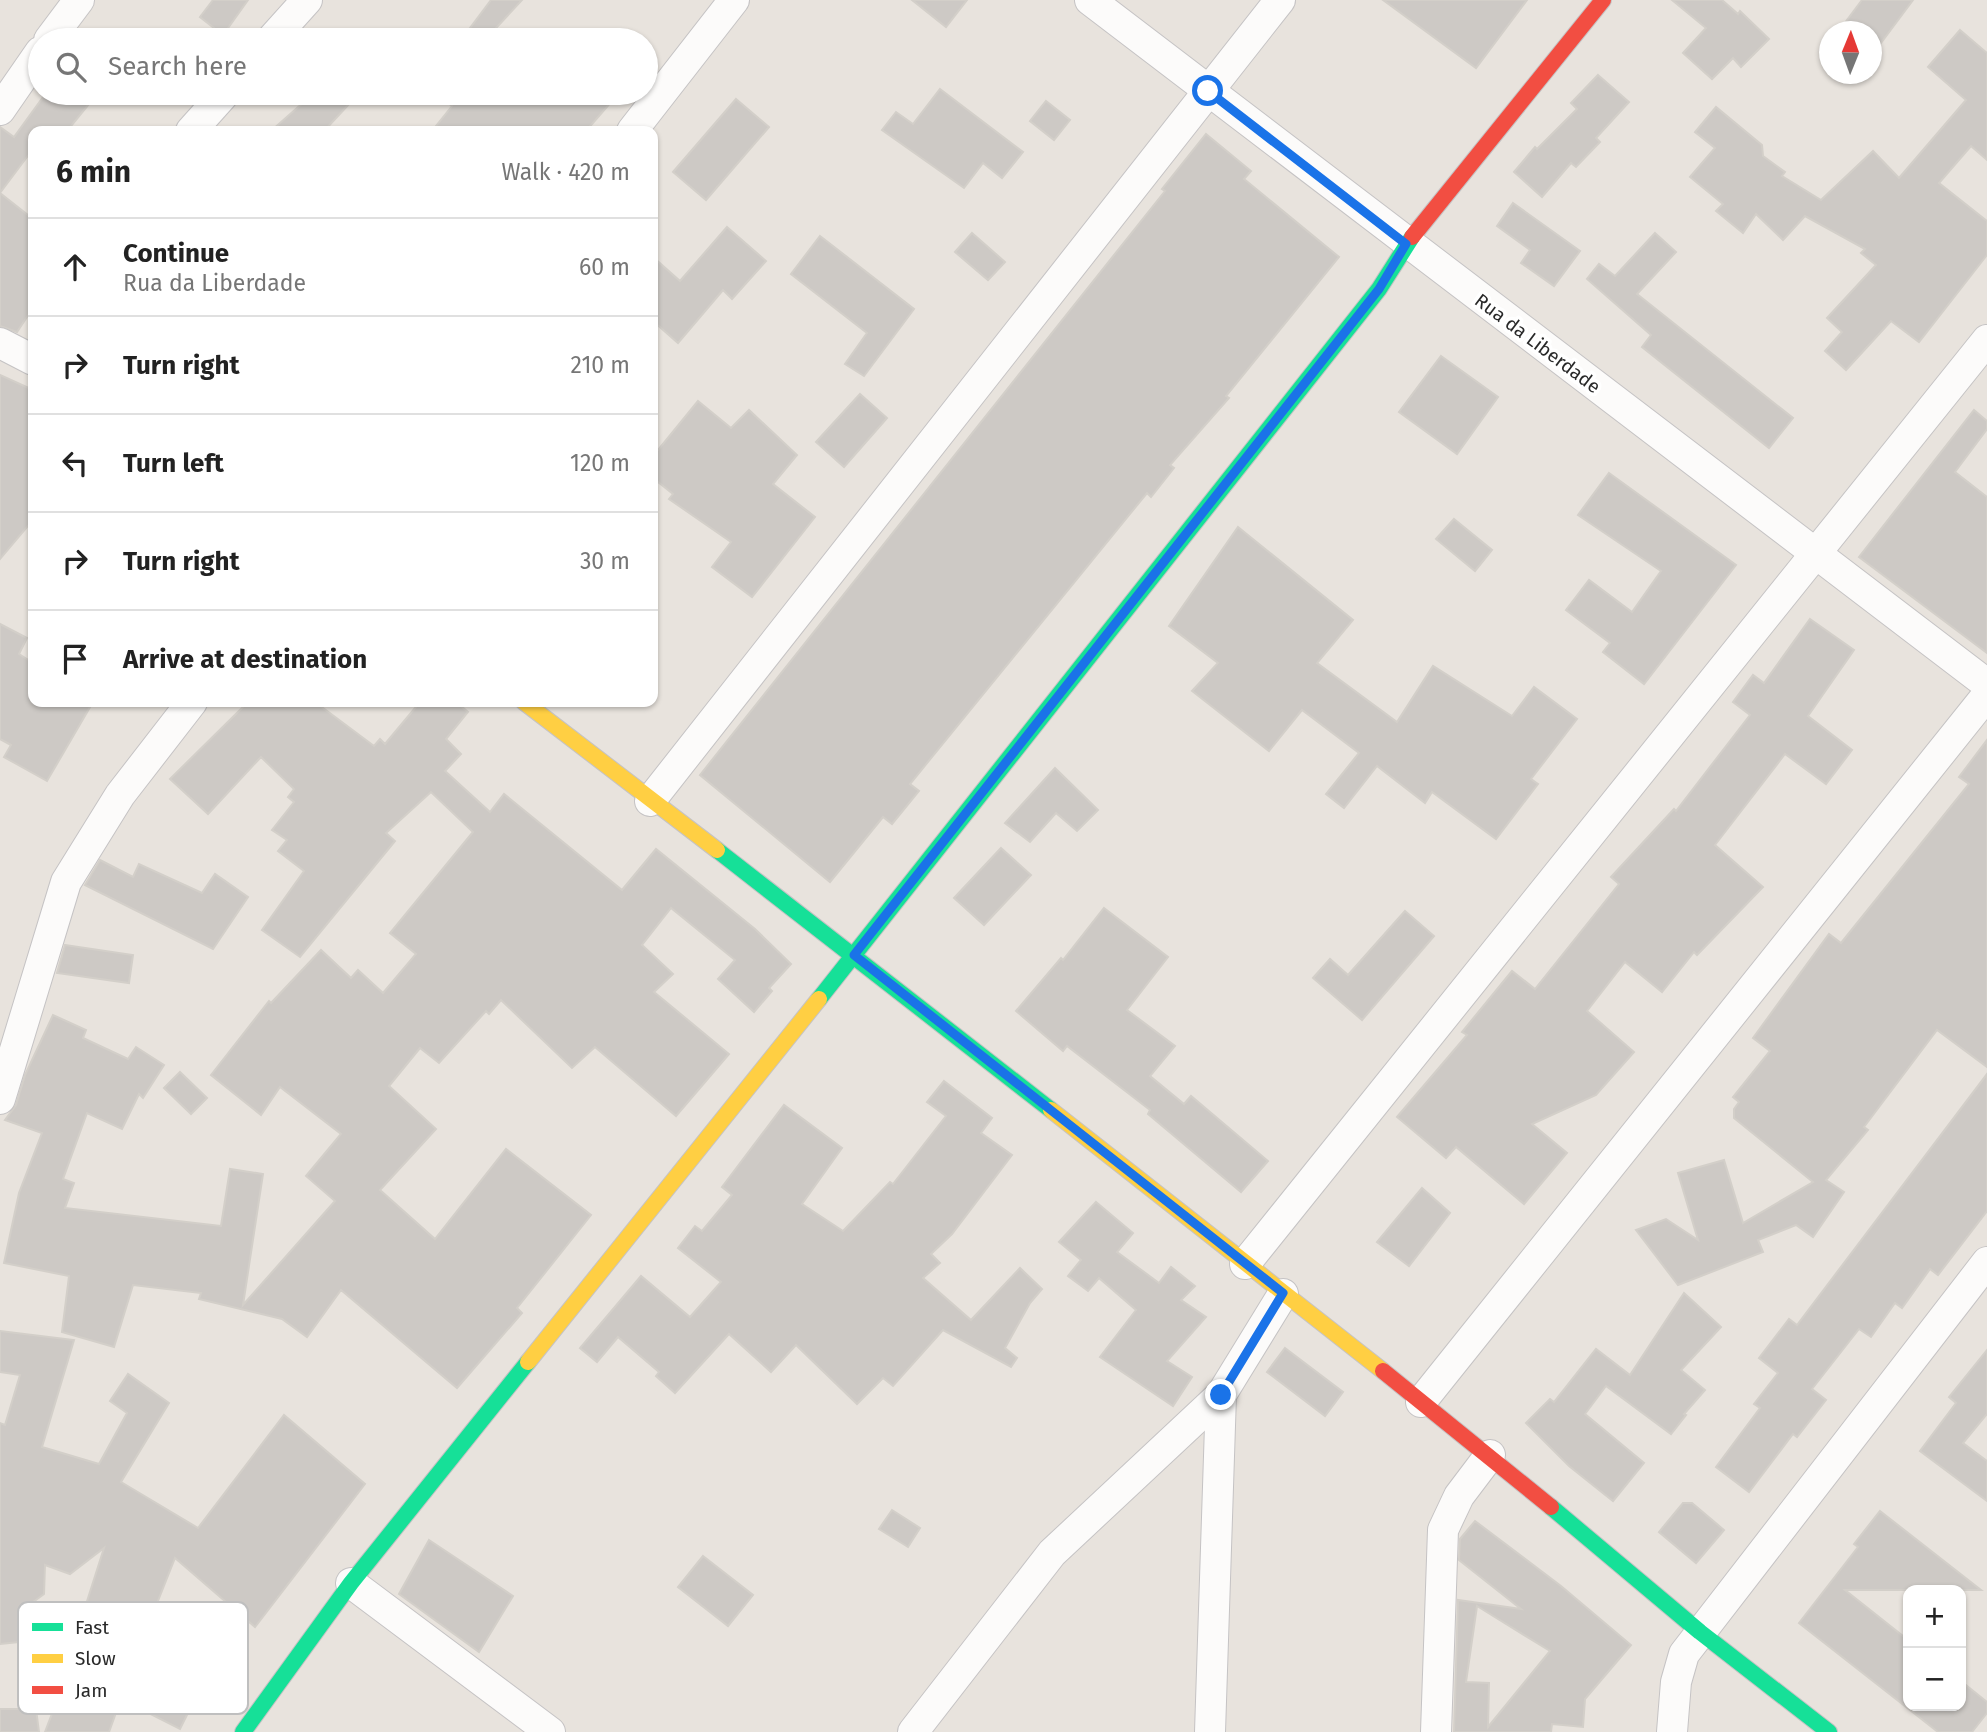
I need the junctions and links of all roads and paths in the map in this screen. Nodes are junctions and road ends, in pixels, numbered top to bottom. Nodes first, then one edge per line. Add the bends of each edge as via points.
1 (79, 0) edge
2 (307, 0) edge
3 (734, 0) edge
4 (1090, 0) edge
5 (1280, 0) edge
6 (1603, 0) edge
7 (58, 28) edge
8 (282, 28) edge
9 (28, 69) edge
10 (1208, 91) junction
11 (658, 98) edge
12 (214, 105) edge
13 (652, 105) edge
14 (0, 110) edge
15 (195, 126) edge
16 (636, 126) edge
17 (1406, 244) junction
18 (1987, 340) edge
19 (1816, 552) junction
20 (1987, 684) edge
21 (1987, 695) edge
22 (188, 707) edge
23 (530, 707) edge
24 (650, 801) junction
25 (854, 955) junction
26 (0, 1099) edge
27 (1987, 1262) edge
28 (1245, 1264) junction
29 (1283, 1293) junction
30 (1221, 1395) junction
31 (1421, 1402) junction
32 (1490, 1455) junction
33 (351, 1583) junction
34 (1700, 1632) junction
35 (243, 1732) edge
36 (550, 1732) edge
37 (913, 1732) edge
38 (1210, 1732) edge
39 (1436, 1732) edge
40 (1672, 1732) edge
41 (1829, 1732) edge

1 - 7 street
2 - 8 street
3 - 11 street
4 - 10 street, Rua da Liberdade
5 - 10 street
6 - 17 main road
9 - 14 street
10 - 17 street, Rua da Liberdade
10 - 24 street
12 - 15 street
13 - 16 street
17 - 19 street, Rua da Liberdade
17 - 25 main road via 1379,289
18 - 19 street
19 - 20 street, Rua da Liberdade
19 - 28 street
21 - 31 street
22 - 26 street via 120,795 66,882
23 - 24 main road
24 - 25 main road
25 - 28 main road
25 - 33 main road
27 - 34 street
28 - 29 main road
29 - 30 street
29 - 31 main road
30 - 37 street via 1052,1553
30 - 38 street
31 - 32 main road
32 - 34 main road
32 - 39 street via 1458,1496 1443,1530
33 - 35 main road
33 - 36 street
34 - 40 street via 1684,1654 1676,1682
34 - 41 main road

